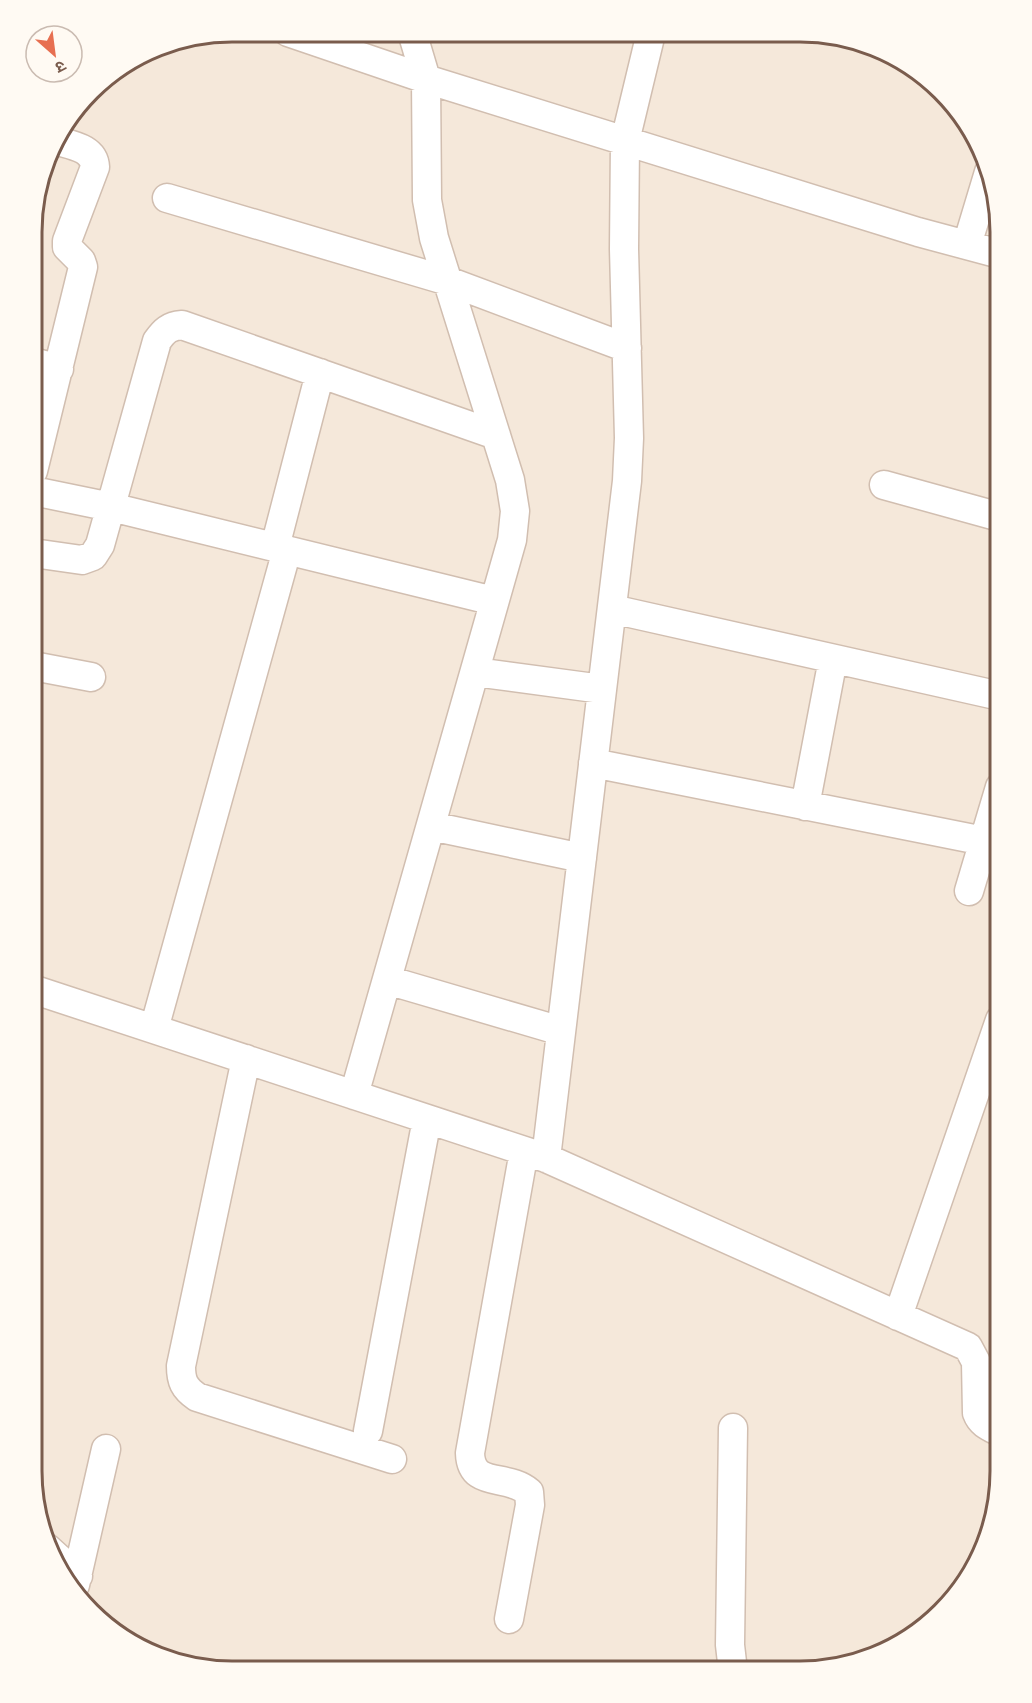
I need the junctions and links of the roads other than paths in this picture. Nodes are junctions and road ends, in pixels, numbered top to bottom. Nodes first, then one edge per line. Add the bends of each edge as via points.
1 (317, 42) edge
2 (415, 42) edge
3 (649, 42) edge
4 (426, 79) junction
5 (625, 141) junction
6 (64, 143) edge
7 (984, 188) edge
8 (167, 198) dead end
9 (967, 245) junction
10 (990, 251) edge
11 (448, 281) junction
12 (627, 348) junction
13 (46, 366) edge
14 (320, 373) junction
15 (42, 398) edge
16 (496, 435) junction
17 (884, 485) dead end
18 (42, 493) edge
19 (111, 507) junction
20 (990, 514) edge
21 (281, 549) junction
22 (42, 554) edge
23 (494, 601) junction
24 (612, 609) junction
25 (833, 658) junction
26 (42, 668) edge
27 (475, 672) junction
28 (91, 677) dead end
29 (602, 689) junction
30 (990, 694) edge
31 (593, 763) junction
32 (805, 806) junction
33 (990, 821) edge
34 (431, 826) junction
35 (984, 842) junction
36 (582, 858) junction
37 (969, 891) dead end
38 (387, 980) junction
39 (42, 992) edge
40 (154, 1029) junction
41 (561, 1031) junction
42 (990, 1049) edge
43 (246, 1059) junction
44 (354, 1095) junction
45 (426, 1119) junction
46 (535, 1155) junction
47 (898, 1316) junction
48 (968, 1347) junction
49 (990, 1355) edge
50 (990, 1427) edge
51 (733, 1428) dead end
52 (368, 1431) dead end
53 (106, 1449) dead end
54 (392, 1459) dead end
55 (76, 1580) edge
56 (508, 1619) dead end
57 (732, 1661) edge

1 - 4 street
2 - 4 street
3 - 5 street
4 - 5 street
4 - 11 street via 427,201
5 - 9 street
5 - 12 street
6 - 13 street via 88,150 95,166 67,241 67,247 83,267
7 - 9 street
8 - 11 street
9 - 10 street
11 - 12 street
11 - 16 street
12 - 24 street via 627,481
13 - 15 street
14 - 16 street
14 - 19 street via 182,325 164,331 157,341
14 - 21 street
16 - 23 street via 515,511 512,540
17 - 20 street
18 - 19 street
19 - 21 street
19 - 22 street via 93,556 82,560
21 - 23 street
21 - 40 street
23 - 27 street
24 - 25 street
24 - 29 street
25 - 30 street
25 - 32 street
26 - 28 street
27 - 29 street
27 - 34 street
29 - 31 street
31 - 32 street
31 - 36 street
32 - 35 street
33 - 35 street
34 - 36 street
34 - 38 street
35 - 37 street
36 - 41 street
38 - 41 street
38 - 44 street
39 - 40 street
40 - 43 street
41 - 46 street
42 - 47 street
43 - 44 street
43 - 54 street via 181,1380 196,1396
44 - 45 street
45 - 46 street
45 - 52 street
46 - 47 street
46 - 56 street via 470,1453 470,1466 477,1474 521,1485 529,1492 530,1505
47 - 48 street
48 - 49 street
48 - 50 street via 976,1362 977,1413
51 - 57 street
53 - 55 street

